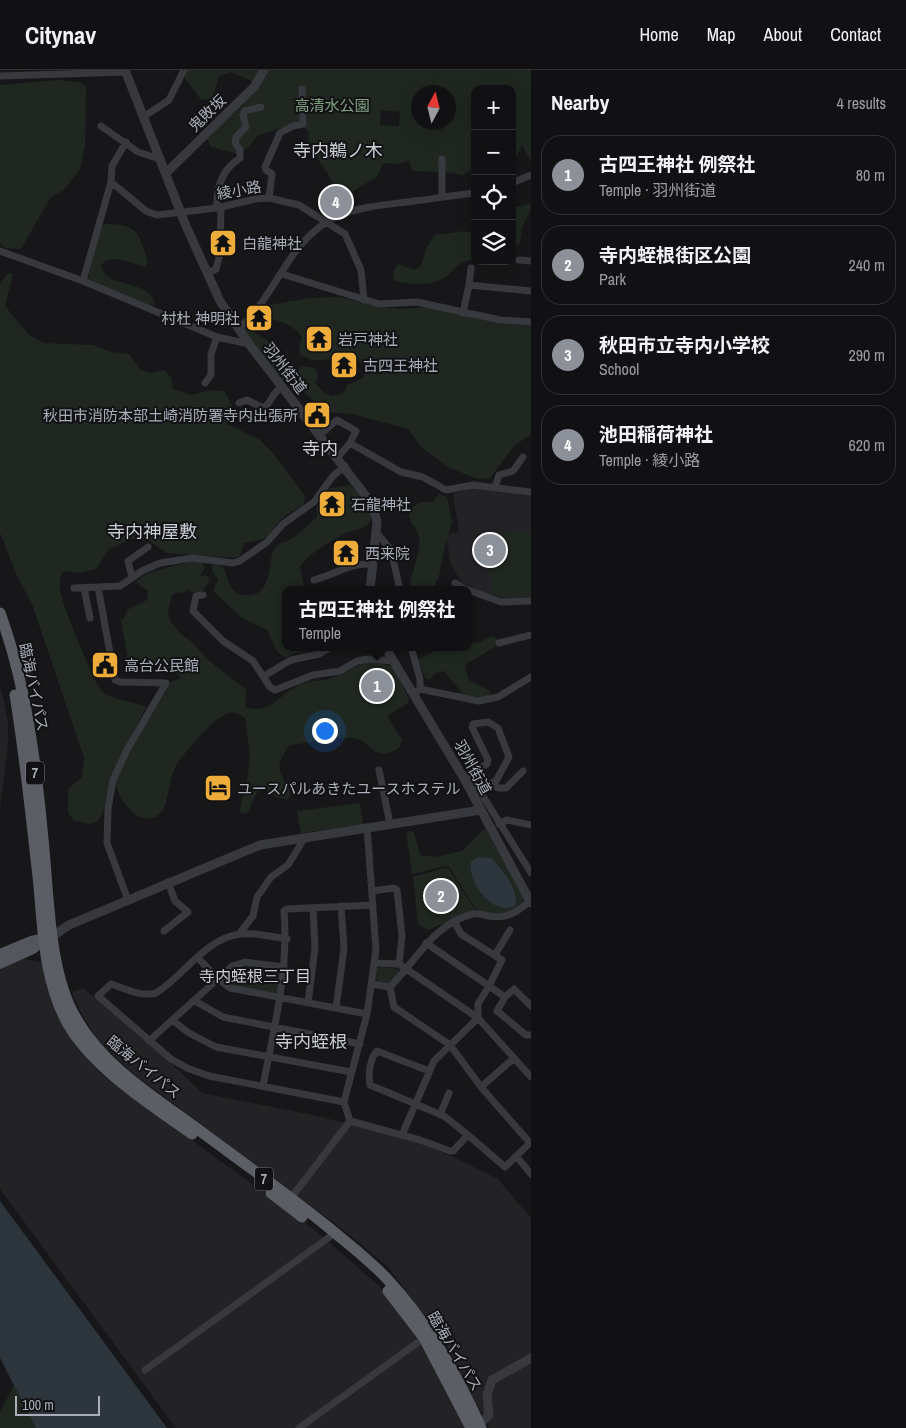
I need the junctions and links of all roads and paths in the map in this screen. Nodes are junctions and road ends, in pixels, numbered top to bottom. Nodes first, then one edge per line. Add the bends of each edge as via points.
1 (184, 70) edge
2 (264, 70) edge
3 (125, 71) edge
4 (0, 76) edge
5 (302, 89) dead end
6 (261, 107) dead end
7 (143, 117) junction
8 (101, 126) dead end
9 (126, 142) junction
10 (442, 158) dead end
11 (160, 159) junction
12 (166, 173) junction
13 (531, 175) edge
14 (516, 181) edge
15 (111, 182) junction
16 (471, 193) edge
17 (442, 197) junction
18 (269, 198) junction
19 (219, 207) junction
20 (180, 212) junction
21 (328, 222) junction
22 (0, 251) edge
23 (519, 260) dead end
24 (531, 261) edge
25 (471, 268) dead end
26 (208, 272) junction
27 (282, 274) junction
28 (83, 281) junction
29 (470, 285) junction
30 (531, 292) edge
31 (364, 300) junction
32 (463, 313) junction
33 (531, 322) edge
34 (239, 328) junction
35 (217, 337) junction
36 (249, 344) junction
37 (205, 383) dead end
38 (282, 387) junction
39 (239, 404) dead end
40 (320, 435) junction
41 (350, 443) junction
42 (338, 457) junction
43 (523, 457) dead end
44 (345, 466) junction
45 (496, 487) junction
46 (531, 492) edge
47 (376, 532) junction
48 (148, 548) dead end
49 (372, 564) junction
50 (132, 577) junction
51 (314, 580) dead end
52 (454, 584) dead end
53 (370, 586) edge
54 (399, 586) edge
55 (459, 586) edge
56 (98, 587) junction
57 (74, 588) dead end
58 (84, 588) junction
59 (472, 591) edge
60 (203, 595) dead end
61 (531, 601) edge
62 (0, 613) edge
63 (90, 618) dead end
64 (2, 631) edge
65 (531, 635) edge
66 (499, 643) dead end
67 (324, 651) edge
68 (388, 651) edge
69 (412, 651) edge
70 (394, 661) junction
71 (264, 676) junction
72 (531, 677) edge
73 (417, 692) junction
74 (379, 770) dead end
75 (523, 771) dead end
76 (466, 776) junction
77 (491, 784) junction
78 (479, 789) junction
79 (481, 810) junction
80 (390, 824) junction
81 (499, 824) junction
82 (531, 825) edge
83 (367, 827) junction
84 (304, 837) junction
85 (531, 873) edge
86 (168, 882) junction
87 (372, 891) junction
88 (128, 900) junction
89 (530, 902) edge
90 (373, 905) junction
91 (341, 906) junction
92 (313, 908) junction
93 (455, 922) junction
94 (510, 930) dead end
95 (164, 931) dead end
96 (239, 934) junction
97 (49, 938) junction
98 (287, 939) junction
99 (426, 943) junction
100 (0, 954) edge
101 (494, 955) junction
102 (198, 958) junction
103 (374, 963) junction
104 (0, 964) edge
105 (399, 964) junction
106 (284, 967) junction
107 (406, 969) junction
108 (218, 980) junction
109 (371, 984) junction
110 (489, 986) junction
111 (390, 987) junction
112 (279, 997) junction
113 (506, 997) junction
114 (195, 1001) junction
115 (308, 1004) junction
116 (531, 1006) edge
117 (336, 1008) junction
118 (367, 1014) junction
119 (478, 1018) junction
120 (172, 1020) junction
121 (273, 1028) junction
122 (531, 1035) edge
123 (149, 1042) junction
124 (360, 1044) junction
125 (450, 1045) junction
126 (268, 1057) junction
127 (514, 1058) junction
128 (429, 1071) junction
129 (351, 1072) junction
130 (531, 1077) edge
131 (263, 1086) junction
132 (481, 1087) junction
133 (449, 1093) dead end
134 (344, 1102) junction
135 (415, 1105) junction
136 (440, 1115) junction
137 (350, 1121) junction
138 (402, 1135) junction
139 (468, 1135) junction
140 (531, 1142) edge
141 (516, 1156) junction
142 (531, 1174) edge
143 (291, 1198) junction
144 (332, 1235) junction
145 (424, 1338) junction
146 (531, 1358) edge
147 (145, 1370) dead end
148 (476, 1427) edge
149 (299, 1428) edge

1 - 7 street via 169,100
2 - 12 street, 鬼敗坂 via 254,87
3 - 4 street
3 - 7 street
5 - 18 street via 303,124 280,133 265,167 272,174
6 - 19 street via 245,111 243,115 246,126 235,143 240,150 240,158 230,164 218,187
7 - 11 street
8 - 9 street
9 - 11 street via 138,152
9 - 15 street via 112,166
10 - 17 street
11 - 12 street
12 - 20 street
13 - 14 street
15 - 20 street, 綾小路 via 146,211 164,216
15 - 28 street
16 - 17 street
17 - 21 street via 355,209
18 - 19 street, 綾小路
18 - 21 street, 綾小路 via 299,205
19 - 20 street, 綾小路
19 - 26 street via 219,260 216,269
20 - 26 street
21 - 27 street via 304,242
21 - 31 street, 綾小路 via 346,234 357,257 362,270
22 - 28 street, 羽州街道
23 - 24 street
25 - 29 street
26 - 34 street via 220,301
27 - 31 street
27 - 34 street via 255,314
28 - 35 street, 羽州街道
29 - 30 street
29 - 32 street
31 - 32 street via 388,304 417,302
32 - 33 street
34 - 36 street
35 - 36 street, 羽州街道
35 - 37 street via 211,354 211,375
36 - 38 street, 羽州街道
38 - 39 street via 275,391 263,408 247,400
38 - 40 street, 羽州街道
40 - 41 street via 337,420 356,431
40 - 42 street, 羽州街道
41 - 42 street
41 - 45 street via 401,472 423,477 446,490 473,485
42 - 44 street, 羽州街道
43 - 45 street via 513,471 499,475
44 - 47 street, 羽州街道 via 372,504
44 - 50 street via 333,476 314,502 240,561 177,560 160,563
45 - 46 street
47 - 49 street, 羽州街道
47 - 54 street via 391,550
48 - 50 street via 128,561
49 - 51 street via 352,564 330,576
49 - 53 street, 羽州街道
50 - 56 street via 120,586
52 - 55 street
56 - 58 street
56 - 88 street via 115,680 166,683 113,780 107,843
57 - 58 street
58 - 63 street
59 - 61 street via 501,602
60 - 71 street via 196,596 193,611 223,641 254,661
62 - 64 highway, 臨海バイパス / 7
64 - 97 highway, 臨海バイパス / 7 via 28,721
65 - 66 street
67 - 71 street via 291,660
68 - 70 street, 羽州街道
69 - 73 street via 420,679
70 - 71 street via 357,661 340,671 313,675 275,690
70 - 73 street, 羽州街道
72 - 73 street via 488,700
73 - 76 street, 羽州街道
74 - 80 street
75 - 77 street via 506,788
76 - 77 street via 487,764 472,727 473,724 488,722 498,728 510,754 502,773
76 - 78 street
76 - 79 street, 羽州街道
77 - 78 street
78 - 81 street
79 - 80 street
79 - 89 street, 羽州街道
80 - 83 street
81 - 82 street via 507,820
81 - 85 street
83 - 84 street
83 - 87 street
84 - 86 street via 260,845
84 - 96 street via 288,865 271,877 257,897 253,916
86 - 88 street
86 - 95 street via 175,901 188,912
87 - 90 street
87 - 105 street via 397,890 402,936
88 - 97 street via 70,925
89 - 93 street via 513,915 474,914
90 - 91 street
90 - 103 street
91 - 92 street
91 - 117 street via 344,948
92 - 98 street via 284,911
92 - 115 street via 315,948
93 - 99 street
93 - 101 street via 461,934
94 - 101 street
96 - 98 street
96 - 102 street via 213,945
97 - 100 main road via 31,941
97 - 104 main road
97 - 143 highway, 臨海バイパス / 7 via 62,988 94,1045 126,1075
97 - 144 highway, 臨海バイパス / 7 via 50,978 68,1024 88,1051 142,1097
98 - 106 street
99 - 107 street
99 - 110 street
101 - 110 street via 502,960 502,964
102 - 108 street
102 - 123 street via 156,993 140,994 112,984 98,996
103 - 105 street
103 - 109 street
105 - 107 street
106 - 108 street via 237,963
106 - 112 street
107 - 111 street
107 - 119 street
108 - 112 street via 239,991
108 - 114 street
109 - 111 street
109 - 118 street
110 - 113 street
110 - 119 street via 478,1004
111 - 125 street via 394,1007
112 - 115 street
112 - 121 street
113 - 116 street via 514,989
113 - 122 street via 497,1011 499,1015 526,1035
114 - 120 street
114 - 121 street via 222,1018
115 - 117 street
117 - 118 street
118 - 124 street
119 - 125 street
119 - 127 street
120 - 123 street
120 - 126 street via 210,1045
121 - 124 street
121 - 126 street
123 - 131 street via 187,1068 209,1076
124 - 129 street
125 - 128 street
125 - 132 street
126 - 129 street
126 - 131 street
127 - 130 street
127 - 132 street
128 - 135 street
128 - 135 street via 376,1051 370,1064 370,1085
129 - 134 street
131 - 134 street
132 - 140 street
133 - 136 street
134 - 137 street
135 - 136 street
135 - 138 street
136 - 139 street
137 - 138 street
137 - 143 street
138 - 139 street via 450,1151
139 - 141 street via 505,1167
140 - 141 street
141 - 142 street
143 - 144 highway, 臨海バイパス / 7
144 - 145 highway, 臨海バイパス / 7 via 380,1282
144 - 147 street
144 - 148 highway, 臨海バイパス / 7 via 387,1279 420,1319 450,1365
145 - 148 highway, 臨海バイパス / 7
145 - 149 street
146 - 148 street via 492,1380 487,1395 490,1415

